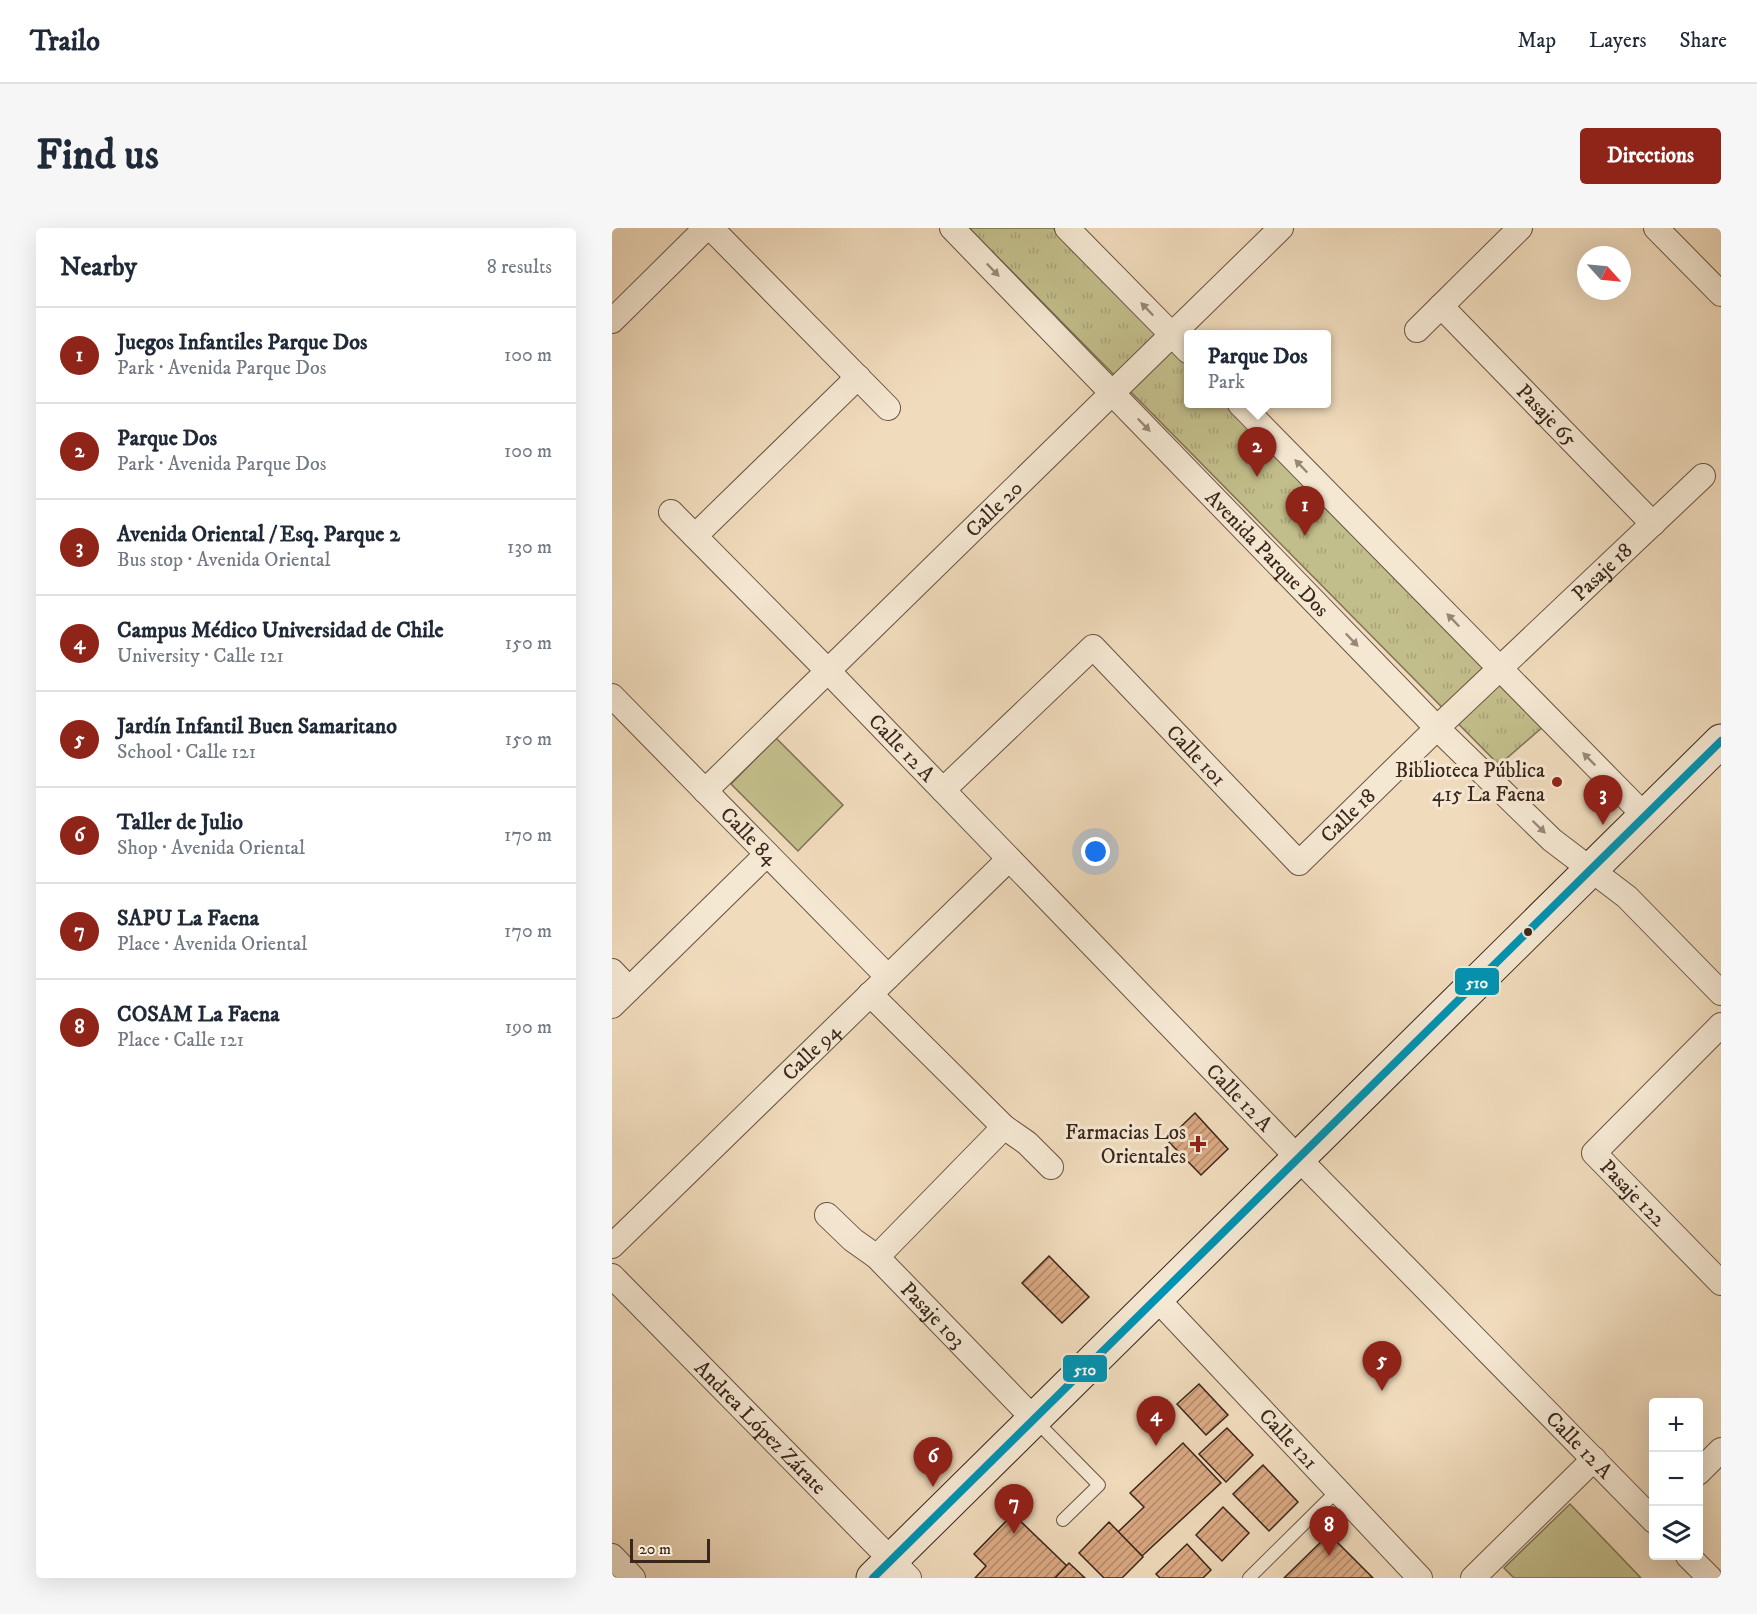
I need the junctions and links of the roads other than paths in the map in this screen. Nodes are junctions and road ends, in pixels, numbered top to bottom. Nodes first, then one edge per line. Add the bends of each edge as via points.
1 (706, 228) edge
2 (711, 228) edge
3 (952, 228) edge
4 (1067, 228) edge
5 (1281, 228) edge
6 (1520, 228) edge
7 (1656, 228) edge
8 (1721, 294) edge
9 (1441, 306) junction
10 (612, 321) edge
11 (1191, 330) edge
12 (1417, 330) dead end
13 (1180, 343) edge
14 (858, 377) junction
15 (1113, 393) junction
16 (888, 408) dead end
17 (1244, 408) edge
18 (1703, 476) dead end
19 (671, 512) dead end
20 (1653, 524) junction
21 (695, 536) junction
22 (1501, 669) junction
23 (828, 671) junction
24 (612, 696) edge
25 (1437, 728) junction
26 (1721, 741) edge
27 (943, 790) junction
28 (705, 791) junction
29 (1645, 816) junction
30 (767, 854) junction
31 (1009, 859) junction
32 (1299, 863) joint
33 (1591, 869) junction
34 (612, 971) edge
35 (888, 977) junction
36 (629, 988) junction
37 (1721, 993) edge
38 (870, 994) junction
39 (612, 1006) edge
40 (1721, 1025) edge
41 (1004, 1126) junction
42 (1298, 1158) junction
43 (1051, 1167) dead end
44 (827, 1215) dead end
45 (612, 1246) edge
46 (877, 1257) junction
47 (612, 1276) edge
48 (1721, 1283) edge
49 (1156, 1299) junction
50 (1035, 1420) junction
51 (1721, 1450) edge
52 (1593, 1459) junction
53 (1703, 1468) edge
54 (1337, 1491) junction
55 (1649, 1515) edge
56 (1063, 1520) dead end
57 (612, 1556) edge
58 (1692, 1560) edge
59 (891, 1572) edge
60 (1476, 1577) edge
61 (633, 1578) edge
62 (1250, 1578) edge
63 (1420, 1578) edge
64 (1710, 1578) edge

1 - 10 street
2 - 14 street
3 -> 15 street, Avenida Parque Dos
13 -> 4 street
5 - 11 street, Calle 20
6 - 9 street
7 - 8 street
9 - 12 street
9 - 20 street, Pasaje 65
13 - 15 street, Calle 20
14 - 16 street
14 - 21 street
15 - 23 street, Calle 20
15 -> 25 street, Avenida Parque Dos
22 -> 17 street
18 - 20 street, Pasaje 18
19 - 21 street, Calle 12 A
20 - 22 street, Pasaje 18
21 - 23 street, Calle 12 A
22 - 25 street, Calle 18
29 -> 22 street
23 - 27 street, Calle 12 A
23 - 28 street, Calle 20
24 - 28 street, Calle 84
25 - 32 street, Calle 18
25 -> 33 street, Avenida Parque Dos via 1552,840
26 - 29 main road
27 - 31 street, Calle 12 A
27 - 32 street, Calle 101 via 1093,647
28 - 30 street, Calle 84
29 - 33 main road
30 - 35 street, Calle 84
30 - 36 street
31 - 35 street, Calle 94
31 - 42 street, Calle 12 A
33 - 37 street, Avenida Parque Dos via 1627,897
33 - 42 main road
34 - 36 street
35 - 38 street, Calle 94
36 - 39 street
38 - 41 street
38 - 45 street, Calle 94
40 - 48 street, Pasaje 122 via 1594,1153
41 - 43 street
41 - 46 street
42 - 49 main road
42 - 52 street, Calle 12 A
44 - 46 street, Pasaje 103
46 - 50 street, Pasaje 103
47 - 59 street, Andrea López Zárate
49 - 50 main road
49 - 54 street, Calle 121
50 - 56 lane via 1099,1485
50 - 59 main road
51 - 53 street
52 - 55 street, Calle 12 A
52 - 60 street
54 - 62 lane
54 - 63 street, Calle 121
57 - 61 street
58 - 64 street

